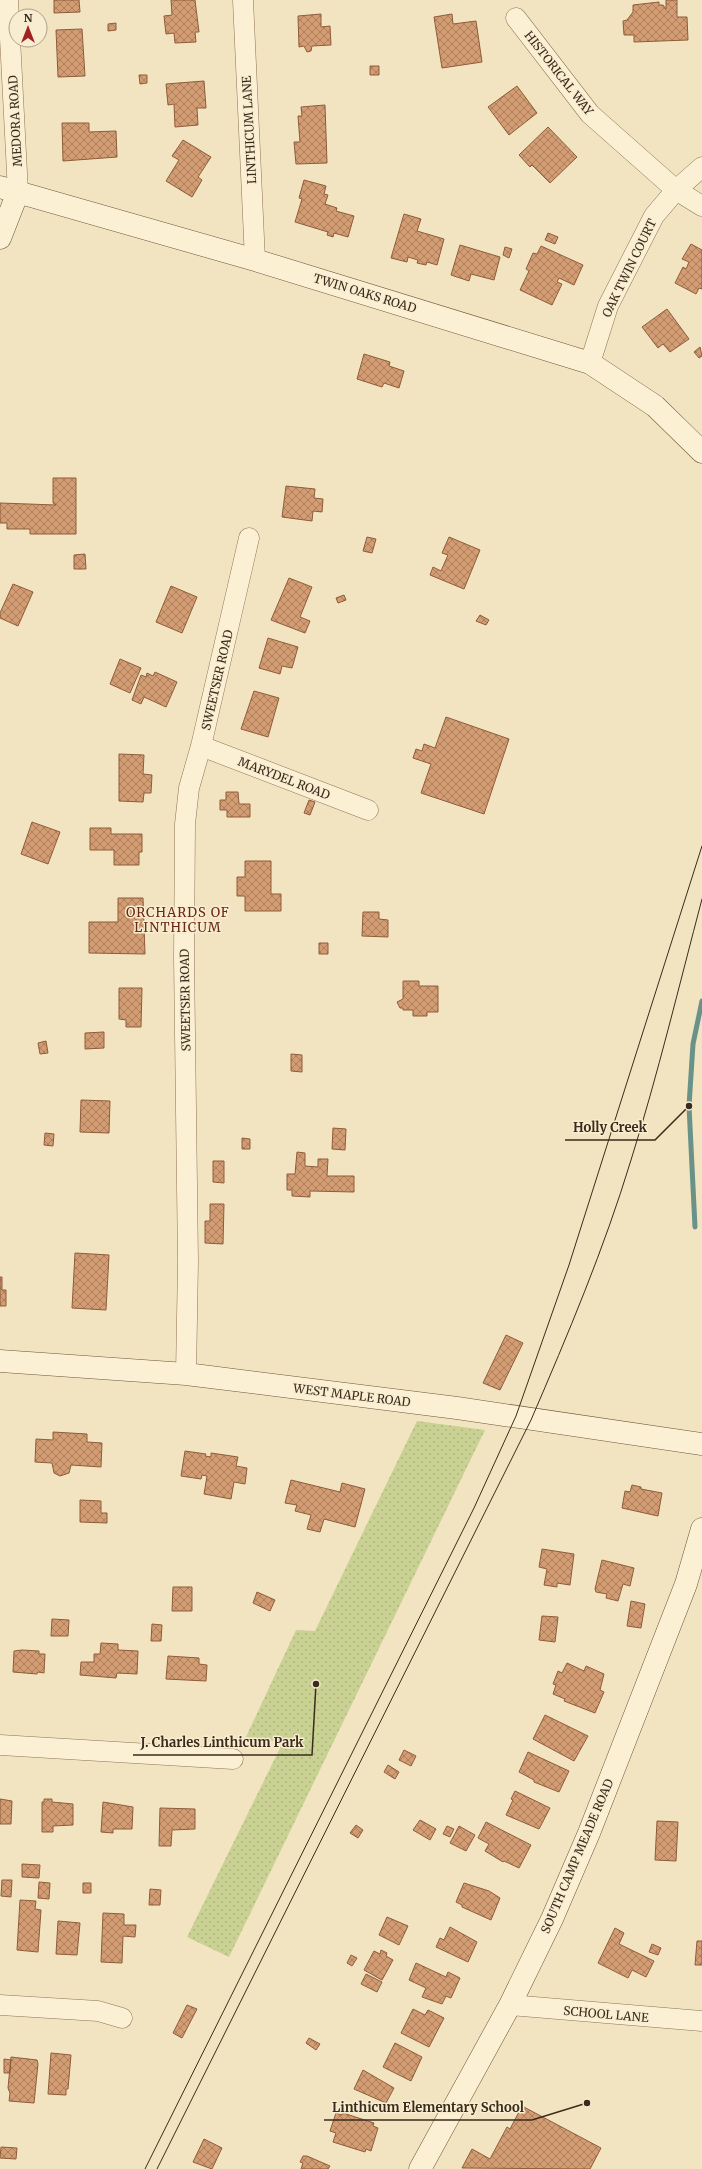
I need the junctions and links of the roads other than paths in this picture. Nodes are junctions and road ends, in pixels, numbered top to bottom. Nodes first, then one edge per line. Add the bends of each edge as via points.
1 (8, 0) edge
2 (243, 0) edge
3 (516, 18) dead end
4 (702, 166) edge
5 (9, 190) edge
6 (676, 190) junction
7 (702, 206) edge
8 (0, 238) edge
9 (255, 260) junction
10 (590, 362) junction
11 (702, 452) edge
12 (249, 538) dead end
13 (201, 746) junction
14 (368, 810) dead end
15 (0, 1361) edge
16 (186, 1374) junction
17 (702, 1444) edge
18 (702, 1529) edge
19 (0, 1745) edge
20 (234, 1759) dead end
21 (0, 2005) edge
22 (510, 2005) junction
23 (122, 2018) dead end
24 (702, 2021) edge
25 (420, 2169) edge

1 - 5 street, MEDORA ROAD
2 - 9 street, LINTHICUM LANE
3 - 6 street, HISTORICAL WAY via 590,114
4 - 6 street, OAK TWIN COURT
5 - 8 street, MEDORA ROAD
5 - 9 street, TWIN OAKS ROAD
6 - 7 street, HISTORICAL WAY
6 - 10 street, OAK TWIN COURT via 654,216 611,300
9 - 10 street, TWIN OAKS ROAD
10 - 11 street, TWIN OAKS ROAD via 655,406
12 - 13 street, SWEETSER ROAD
13 - 14 street, MARYDEL ROAD
13 - 16 street, SWEETSER ROAD via 189,788 185,824 188,1262
15 - 16 street, WEST MAPLE ROAD
16 - 17 street, WEST MAPLE ROAD via 457,1408
18 - 22 street, SOUTH CAMP MEADE ROAD via 686,1584 589,1833 552,1919
19 - 20 street
21 - 23 street via 98,2011
22 - 24 street, SCHOOL LANE
22 - 25 street, SOUTH CAMP MEADE ROAD

